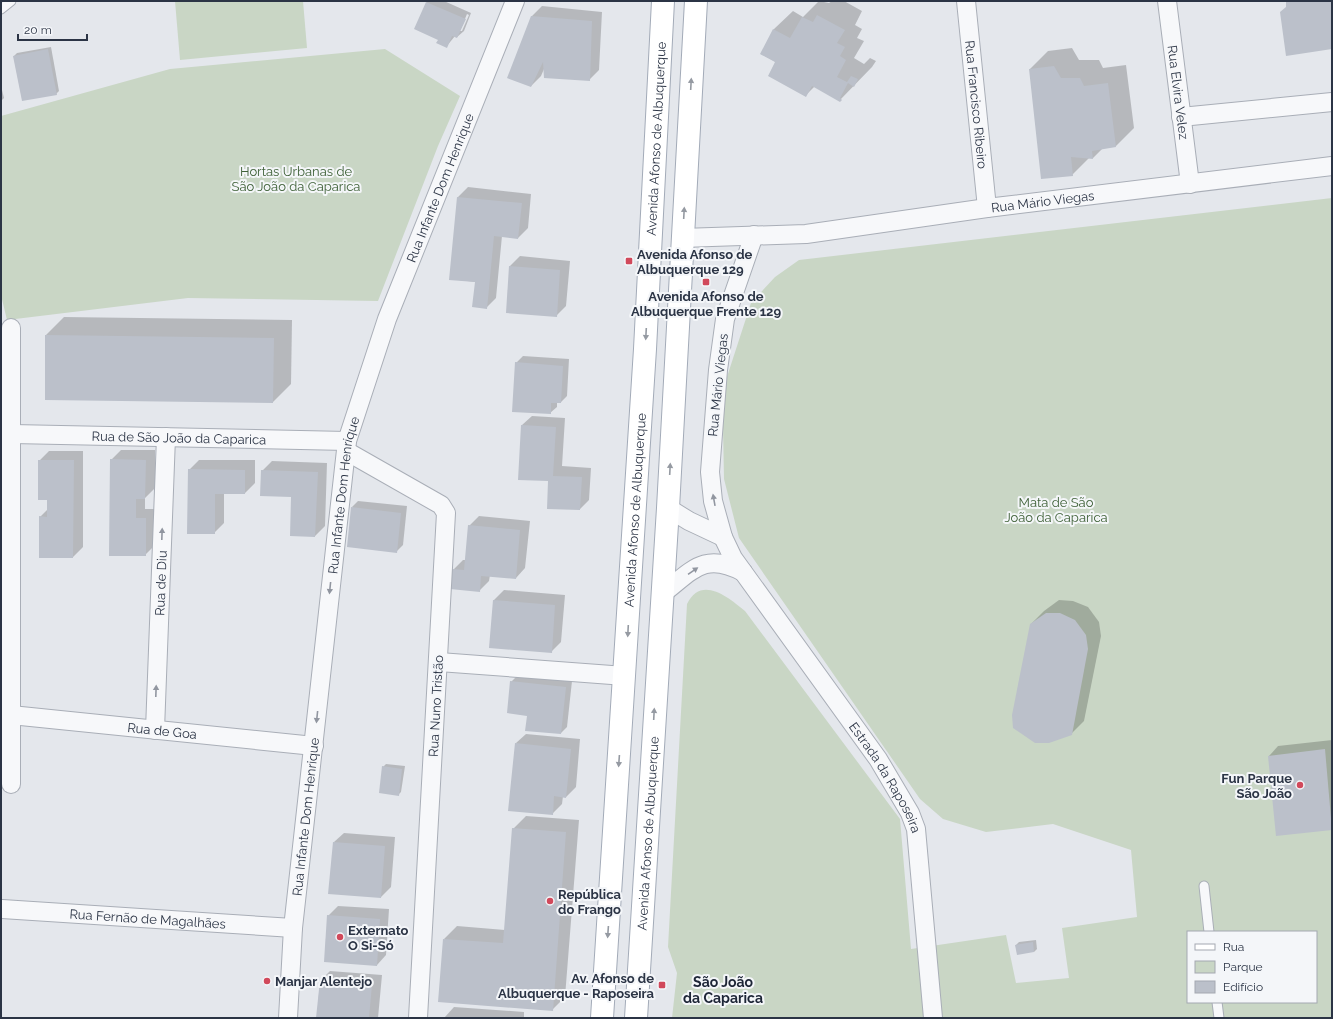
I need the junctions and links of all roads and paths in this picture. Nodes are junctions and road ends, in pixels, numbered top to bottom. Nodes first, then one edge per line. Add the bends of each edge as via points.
1 (11, 1) edge
2 (515, 1) edge
3 (663, 1) edge
4 (696, 1) edge
5 (966, 1) edge
6 (1167, 1) edge
7 (1, 8) edge
8 (1332, 102) edge
9 (1182, 117) junction
10 (1332, 166) edge
11 (1190, 184) junction
12 (987, 208) junction
13 (754, 235) junction
14 (682, 238) junction
15 (11, 328) dead end
16 (12, 434) junction
17 (166, 437) junction
18 (346, 446) junction
19 (668, 508) junction
20 (724, 537) junction
21 (744, 573) junction
22 (662, 594) junction
23 (439, 662) junction
24 (625, 676) junction
25 (11, 715) junction
26 (155, 730) junction
27 (314, 746) junction
28 (11, 784) dead end
29 (1204, 886) dead end
30 (2, 909) edge
31 (293, 928) junction
32 (1209, 931) edge
33 (1217, 1003) edge
34 (288, 1018) edge
35 (418, 1018) edge
36 (602, 1018) edge
37 (636, 1018) edge
38 (933, 1018) edge
39 (1219, 1018) edge

1 - 7 lane
2 - 18 street, Rua Infante Dom Henrique via 386,319
3 -> 24 main road, Avenida Afonso de Albuquerque
14 -> 4 main road, Avenida Afonso de Albuquerque
5 - 12 street, Rua Francisco Ribeiro
6 - 9 street, Rua Elvira Velez
8 - 9 street
9 - 11 street, Rua Elvira Velez
10 - 11 street, Rua Mário Viegas
11 - 12 street, Rua Mário Viegas
12 - 13 street, Rua Mário Viegas via 806,234
13 - 14 street, Rua Mário Viegas
20 -> 13 street, Rua Mário Viegas via 713,501 710,472 718,370 725,319
19 -> 14 main road, Avenida Afonso de Albuquerque
15 - 16 street
16 - 17 street, Rua de São João da Caparica
16 - 25 street
17 - 18 street, Rua de São João da Caparica
26 -> 17 street, Rua de Diu
18 - 23 street, Rua Nuno Tristão via 442,505 446,513
18 -> 27 street, Rua Infante Dom Henrique
19 - 20 street
19 - 22 main road, Avenida Afonso de Albuquerque
20 - 21 street, Estrada da Raposeira via 733,558
22 -> 21 street, Estrada da Raposeira via 705,564 728,564
21 - 38 street, Estrada da Raposeira via 878,759 910,813 916,829
37 -> 22 main road, Avenida Afonso de Albuquerque
23 - 24 street
23 - 35 street, Rua Nuno Tristão
24 -> 36 main road, Avenida Afonso de Albuquerque
25 - 26 street, Rua de Goa
25 - 28 street
26 - 27 street, Rua de Goa
27 - 31 street, Rua Infante Dom Henrique
29 - 32 lane
30 - 31 street, Rua Fernão de Magalhães
31 - 34 street, Rua Infante Dom Henrique
33 - 39 lane

